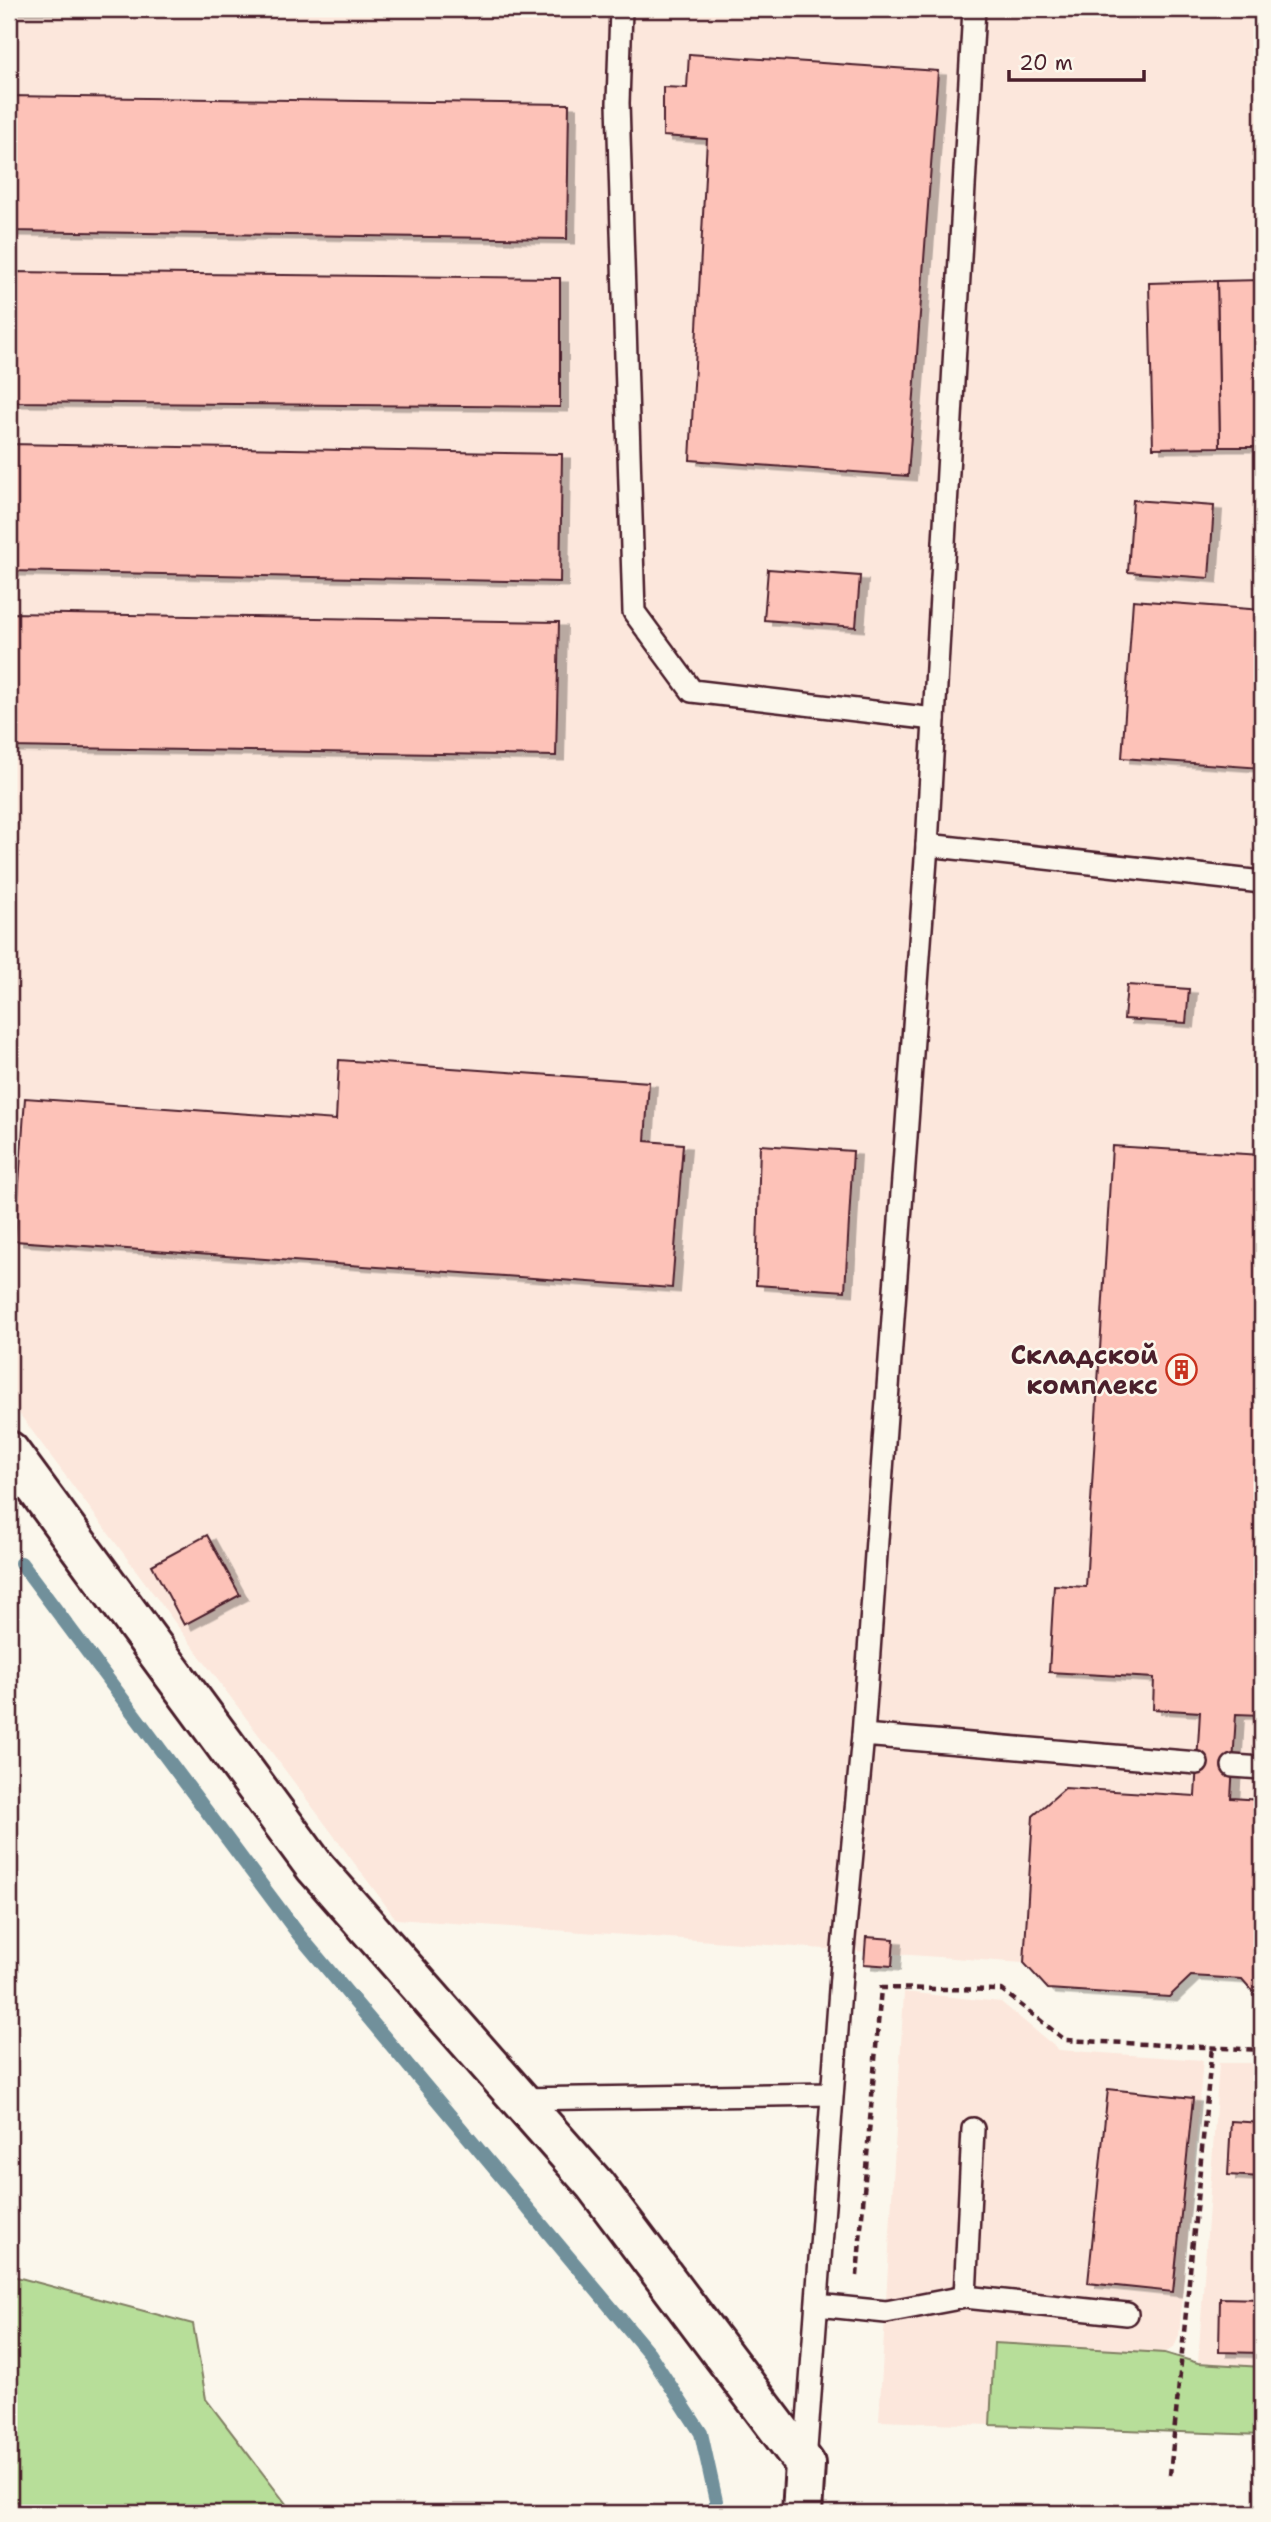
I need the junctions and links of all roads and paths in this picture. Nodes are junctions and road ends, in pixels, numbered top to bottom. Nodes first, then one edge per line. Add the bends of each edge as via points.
1 (621, 9) edge
2 (974, 9) edge
3 (934, 719) junction
4 (927, 845) junction
5 (1262, 882) edge
6 (12, 1463) edge
7 (863, 1735) junction
8 (1197, 1763) dead end
9 (1233, 1766) dead end
10 (1262, 1768) edge
11 (1212, 2047) junction
12 (1262, 2050) edge
13 (832, 2094) junction
14 (518, 2099) junction
15 (973, 2129) dead end
16 (965, 2297) junction
17 (817, 2305) junction
18 (855, 2309) junction
19 (1127, 2314) dead end
20 (805, 2464) junction
21 (1170, 2475) dead end
22 (802, 2513) edge

1 - 3 lane via 618,103 634,612 692,691
2 - 3 lane
3 - 4 lane
4 - 5 lane
4 - 7 lane
6 - 14 street via 314,1867
7 - 8 lane
7 - 13 lane
9 - 10 lane
11 - 12 path
11 - 18 path via 1065,2040 1002,1990 881,1987
11 - 21 path
13 - 14 lane
13 - 17 lane
14 - 20 street via 595,2185
15 - 16 lane
16 - 18 lane via 886,2312
16 - 19 lane
17 - 18 lane
17 - 20 lane
20 - 22 street

